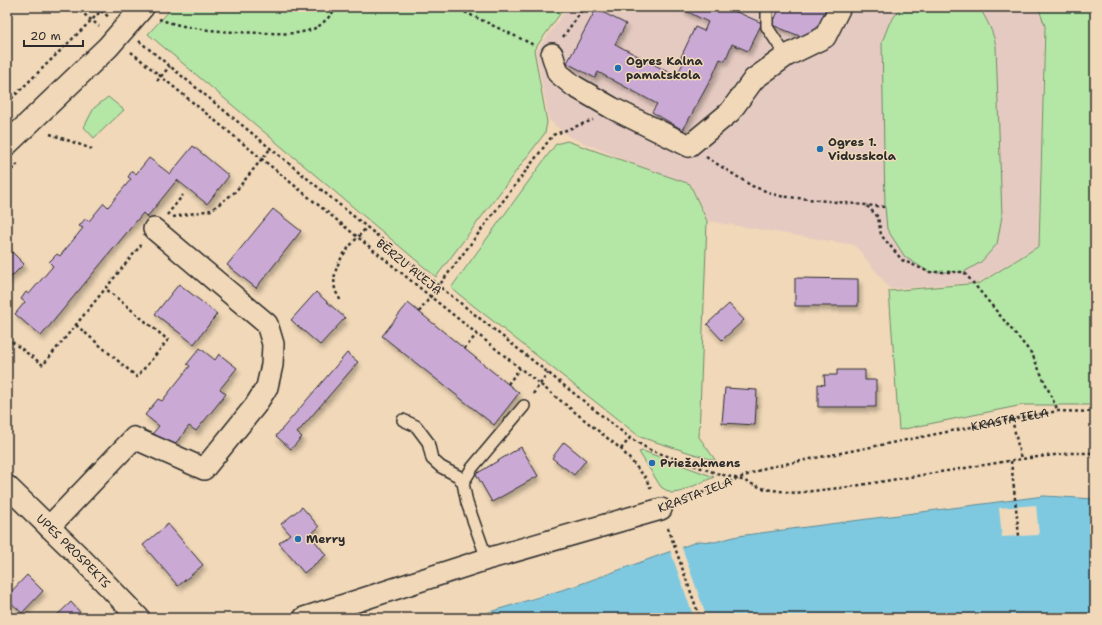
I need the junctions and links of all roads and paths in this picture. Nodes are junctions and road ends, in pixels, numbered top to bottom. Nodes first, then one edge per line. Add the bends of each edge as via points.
1 (76, 7) edge
2 (105, 7) edge
3 (338, 7) edge
4 (454, 7) edge
5 (584, 7) edge
6 (767, 7) edge
7 (840, 7) edge
8 (150, 13) edge
9 (92, 20) junction
10 (102, 29) dead end
11 (139, 40) dead end
12 (130, 51) dead end
13 (552, 54) junction
14 (786, 56) junction
15 (170, 66) junction
16 (160, 77) junction
17 (157, 81) dead end
18 (7, 103) edge
19 (591, 120) dead end
20 (50, 134) dead end
21 (7, 144) edge
22 (689, 146) junction
23 (270, 148) junction
24 (95, 150) dead end
25 (262, 160) junction
26 (183, 195) dead end
27 (867, 206) junction
28 (885, 207) dead end
29 (367, 227) junction
30 (154, 229) joint
31 (358, 237) junction
32 (439, 286) junction
33 (106, 288) junction
34 (431, 297) junction
35 (340, 300) dead end
36 (419, 312) dead end
37 (76, 325) junction
38 (477, 334) junction
39 (7, 338) edge
40 (464, 349) dead end
41 (520, 368) junction
42 (548, 373) junction
43 (508, 384) dead end
44 (540, 384) junction
45 (524, 406) joint
46 (1058, 411) junction
47 (1095, 412) edge
48 (1012, 419) junction
49 (404, 420) dead end
50 (630, 438) junction
51 (621, 449) junction
52 (1095, 452) edge
53 (1021, 459) junction
54 (1011, 461) junction
55 (739, 479) junction
56 (463, 484) junction
57 (7, 486) edge
58 (664, 516) junction
59 (49, 527) junction
60 (1019, 536) dead end
61 (487, 559) junction
62 (139, 618) edge
63 (304, 618) edge
64 (700, 618) edge

1 - 9 path
2 - 9 path
3 - 8 path via 319,26 296,33 207,29 170,23
4 - 13 path
5 - 13 path
6 - 14 lane via 767,27
7 - 14 street via 825,37
8 - 21 main road via 108,47
9 - 10 path
9 - 18 path
11 - 15 path, BĒRZU ALEJA
12 - 16 path, BĒRZU ALEJA
13 - 22 street via 558,73 574,86
14 - 22 street via 754,79 730,112
15 - 16 path
15 - 23 path, BĒRZU ALEJA
16 - 17 path
16 - 25 path, BĒRZU ALEJA
19 - 32 path via 553,135
20 - 24 path
22 - 27 path via 752,186 779,196
23 - 25 path
23 - 29 path, BĒRZU ALEJA
25 - 26 path via 235,192 211,210 164,219
25 - 31 path, BĒRZU ALEJA
27 - 28 path
27 - 46 path via 878,217 881,234 902,260 929,272 964,272 1032,354
29 - 31 path
29 - 32 path, BĒRZU ALEJA
30 - 33 path
30 - 59 street via 267,324 273,344 267,386 255,406 204,469 134,438
31 - 34 path, BĒRZU ALEJA
31 - 35 path via 342,256 336,272 335,289
32 - 34 path
32 - 42 path, BĒRZU ALEJA
33 - 37 path
33 - 37 path via 168,340 137,377
34 - 36 path
34 - 38 path, BĒRZU ALEJA
37 - 39 path via 43,365
38 - 40 path
38 - 41 path, BĒRZU ALEJA
41 - 43 path
41 - 44 path, BĒRZU ALEJA
42 - 44 path
42 - 50 path, BĒRZU ALEJA
44 - 45 path
44 - 51 path, BĒRZU ALEJA
45 - 56 lane via 472,468
46 - 47 path, KRASTA IELA
46 - 48 path, KRASTA IELA
48 - 53 path
48 - 55 path, KRASTA IELA via 765,468
49 - 56 lane via 416,426 428,442 432,459 458,476
50 - 51 path
50 - 55 path, BĒRZU ALEJA via 650,450
51 - 58 path, BĒRZU ALEJA via 645,477
52 - 53 path, BĒRZU ALEJA
53 - 54 path, BĒRZU ALEJA
54 - 55 path, BĒRZU ALEJA via 795,493 766,489
54 - 60 path
55 - 58 path, KRASTA IELA
56 - 61 lane
57 - 59 street, UPES PROSPEKTS
58 - 61 street, KRASTA IELA
58 - 64 path, BĒRZU ALEJA
59 - 62 street, UPES PROSPEKTS
61 - 63 street, KRASTA IELA

